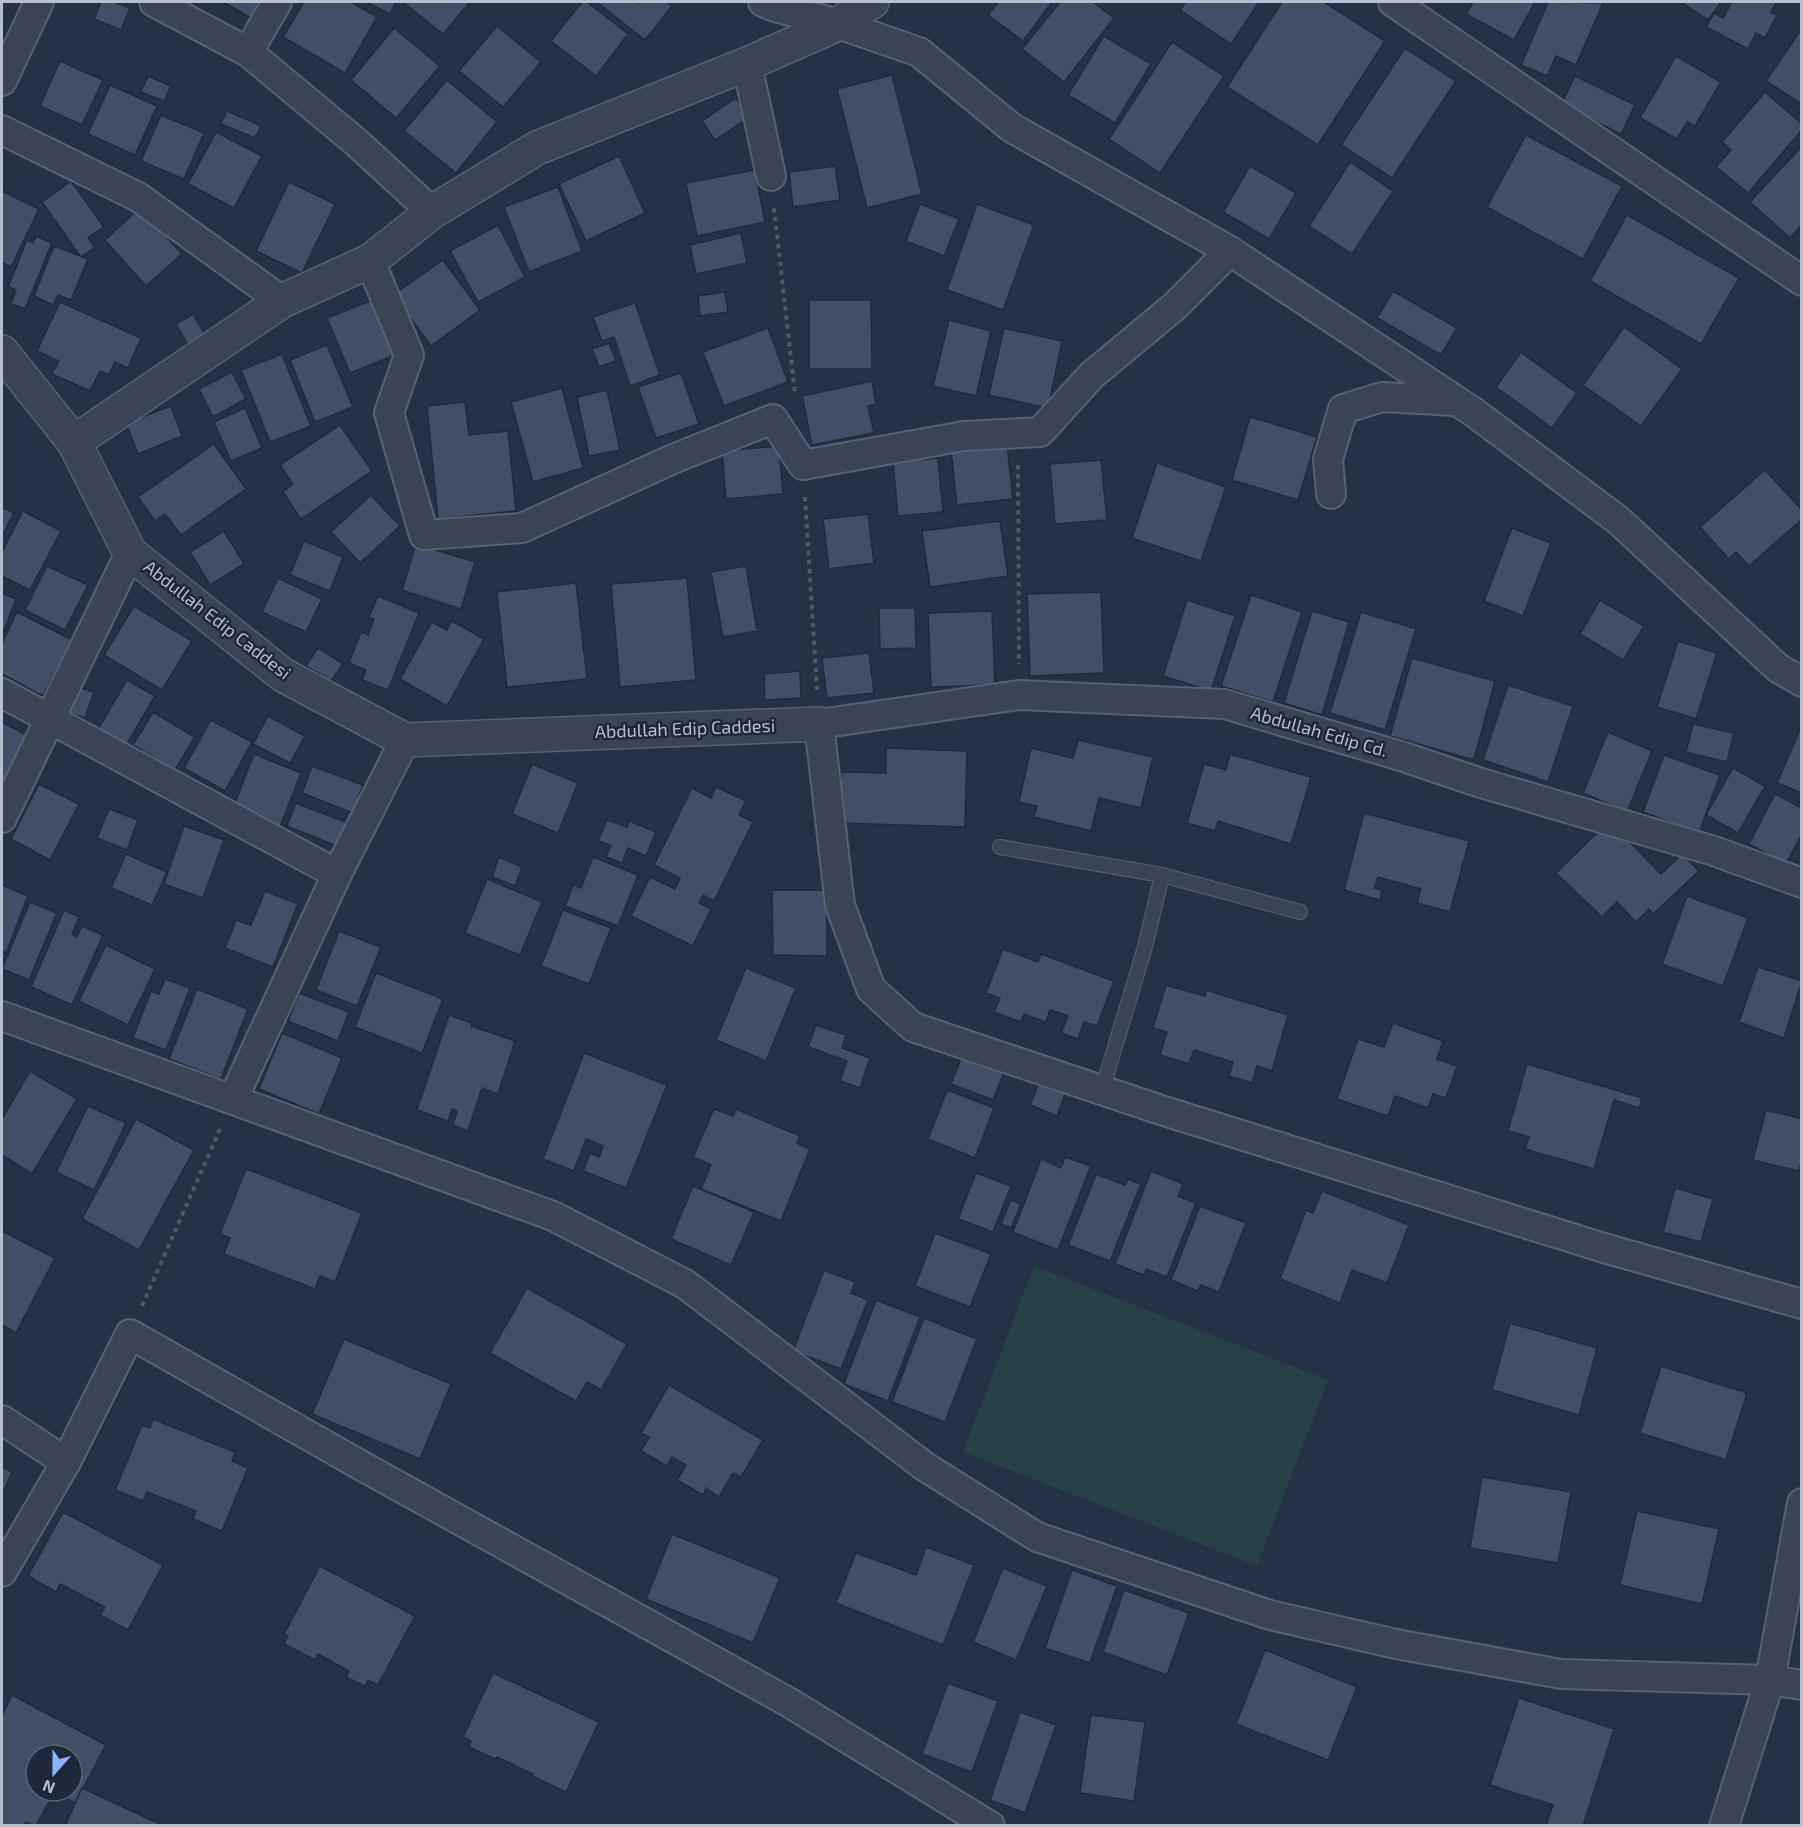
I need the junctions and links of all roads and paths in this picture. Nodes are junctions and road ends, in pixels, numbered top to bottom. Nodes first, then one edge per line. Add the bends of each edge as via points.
1 (39, 2) edge
2 (154, 2) edge
3 (277, 2) edge
4 (763, 2) edge
5 (872, 2) edge
6 (1410, 6) edge
7 (838, 24) junction
8 (248, 52) junction
9 (747, 64) junction
10 (2, 81) edge
11 (2, 130) edge
12 (771, 176) joint
13 (432, 212) junction
14 (1230, 251) junction
15 (369, 261) junction
16 (1802, 281) edge
17 (282, 301) junction
18 (2, 352) edge
19 (796, 395) dead end
20 (1457, 401) junction
21 (1018, 433) junction
22 (74, 442) junction
23 (803, 465) junction
24 (1331, 494) dead end
25 (130, 553) junction
26 (1802, 682) edge
27 (2, 693) edge
28 (1019, 695) junction
29 (49, 720) junction
30 (819, 724) junction
31 (405, 740) junction
32 (2, 819) edge
33 (1000, 847) dead end
34 (337, 874) junction
35 (1162, 875) junction
36 (1802, 883) edge
37 (1300, 912) dead end
38 (2, 1016) edge
39 (1102, 1090) junction
40 (233, 1099) junction
41 (1802, 1304) edge
42 (130, 1334) junction
43 (2, 1420) edge
44 (66, 1462) junction
45 (1802, 1503) edge
46 (2, 1572) edge
47 (1770, 1680) junction
48 (1802, 1685) edge
49 (990, 1826) edge
50 (1724, 1826) edge

1 - 10 street
2 - 8 street
3 - 8 street
4 - 7 street
5 - 7 street
6 - 16 street
7 - 9 street
7 - 14 street via 919,52 1012,128
8 - 13 street
9 - 12 street
9 - 13 street via 537,148
11 - 17 street via 138,197
12 - 19 path
13 - 15 street
14 - 20 street
14 - 21 street via 1175,306 1092,375 1040,432
15 - 17 street
15 - 23 street via 409,355 389,413 424,535 522,528 673,459 773,419
17 - 22 street
18 - 22 street, Abdullah Edip Caddesi
20 - 24 street via 1382,397 1343,409 1328,459
20 - 26 street via 1618,520 1778,668
21 - 23 street via 964,436
21 - 28 path
22 - 25 street, Abdullah Edip Caddesi
23 - 30 path
25 - 29 street
25 - 31 street, Abdullah Edip Caddesi via 283,675
27 - 29 street
28 - 30 street, Abdullah Edip Cd.
28 - 36 street, Abdullah Edip Cd. via 1224,704 1714,851
29 - 32 street
29 - 34 street
30 - 31 street, Abdullah Edip Caddesi
30 - 39 street via 840,905 871,989 913,1028
31 - 34 street
33 - 35 lane
34 - 40 street
35 - 37 lane
35 - 39 lane
38 - 40 street
39 - 41 street via 1604,1248
40 - 42 path
40 - 47 street via 554,1216 685,1284 924,1466 1037,1538 1270,1615 1395,1644 1561,1674
42 - 44 street
42 - 49 street via 790,1703
43 - 44 street
44 - 46 street
45 - 47 street
47 - 48 street
47 - 50 street

